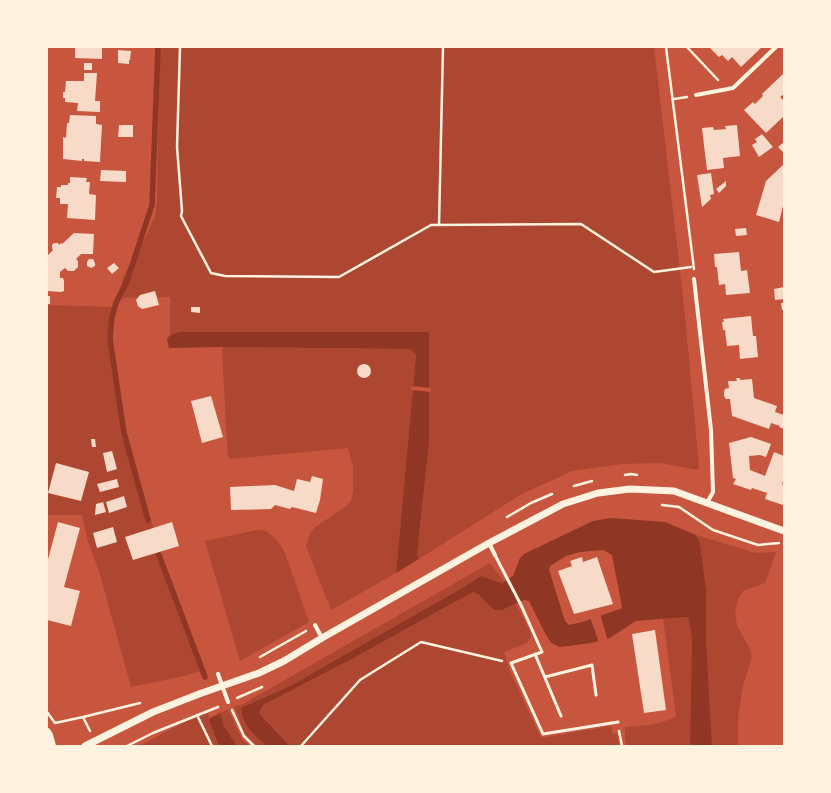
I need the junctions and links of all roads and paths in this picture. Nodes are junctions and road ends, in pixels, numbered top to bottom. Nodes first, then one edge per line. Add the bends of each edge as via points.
1 (180, 47) edge
2 (443, 47) edge
3 (666, 47) edge
4 (687, 47) edge
5 (776, 47) edge
6 (726, 90) junction
7 (696, 95) dead end
8 (439, 225) junction
9 (694, 278) dead end
10 (708, 503) junction
11 (657, 504) dead end
12 (784, 531) edge
13 (489, 543) junction
14 (784, 544) edge
15 (495, 555) joint
16 (315, 625) dead end
17 (322, 638) junction
18 (535, 654) junction
19 (511, 663) junction
20 (218, 674) dead end
21 (545, 677) junction
22 (222, 685) junction
23 (263, 686) dead end
24 (596, 695) dead end
25 (228, 702) junction
26 (47, 712) edge
27 (198, 715) junction
28 (562, 716) dead end
29 (83, 717) dead end
30 (618, 722) joint
31 (47, 732) edge
32 (52, 746) edge
33 (85, 746) edge
34 (127, 746) edge
35 (212, 746) edge
36 (254, 746) edge
37 (301, 746) edge
38 (622, 746) edge

1 - 8 path via 178,147 181,216 212,273 226,276 339,277 431,225
2 - 8 path
3 - 8 path via 694,267 654,272 581,224
4 - 6 path
5 - 6 street via 733,88
6 - 7 street
9 - 10 street via 710,430 713,492
10 - 12 street
10 - 13 street via 674,491 630,489 598,493 563,504
11 - 14 path via 679,507 713,530 758,545
13 - 15 street
13 - 17 street
15 - 18 lane via 542,652
16 - 17 street
17 - 22 street via 259,673
18 - 19 lane
18 - 21 lane
19 - 30 lane via 543,734
19 - 37 path via 421,642 360,680
20 - 22 street
21 - 24 lane via 592,665
21 - 28 lane
22 - 25 street
22 - 33 street via 154,712
23 - 25 path
25 - 27 path
25 - 36 path via 244,736
26 - 29 path via 55,722
27 - 34 path
27 - 35 path
30 - 38 path
31 - 32 main road

